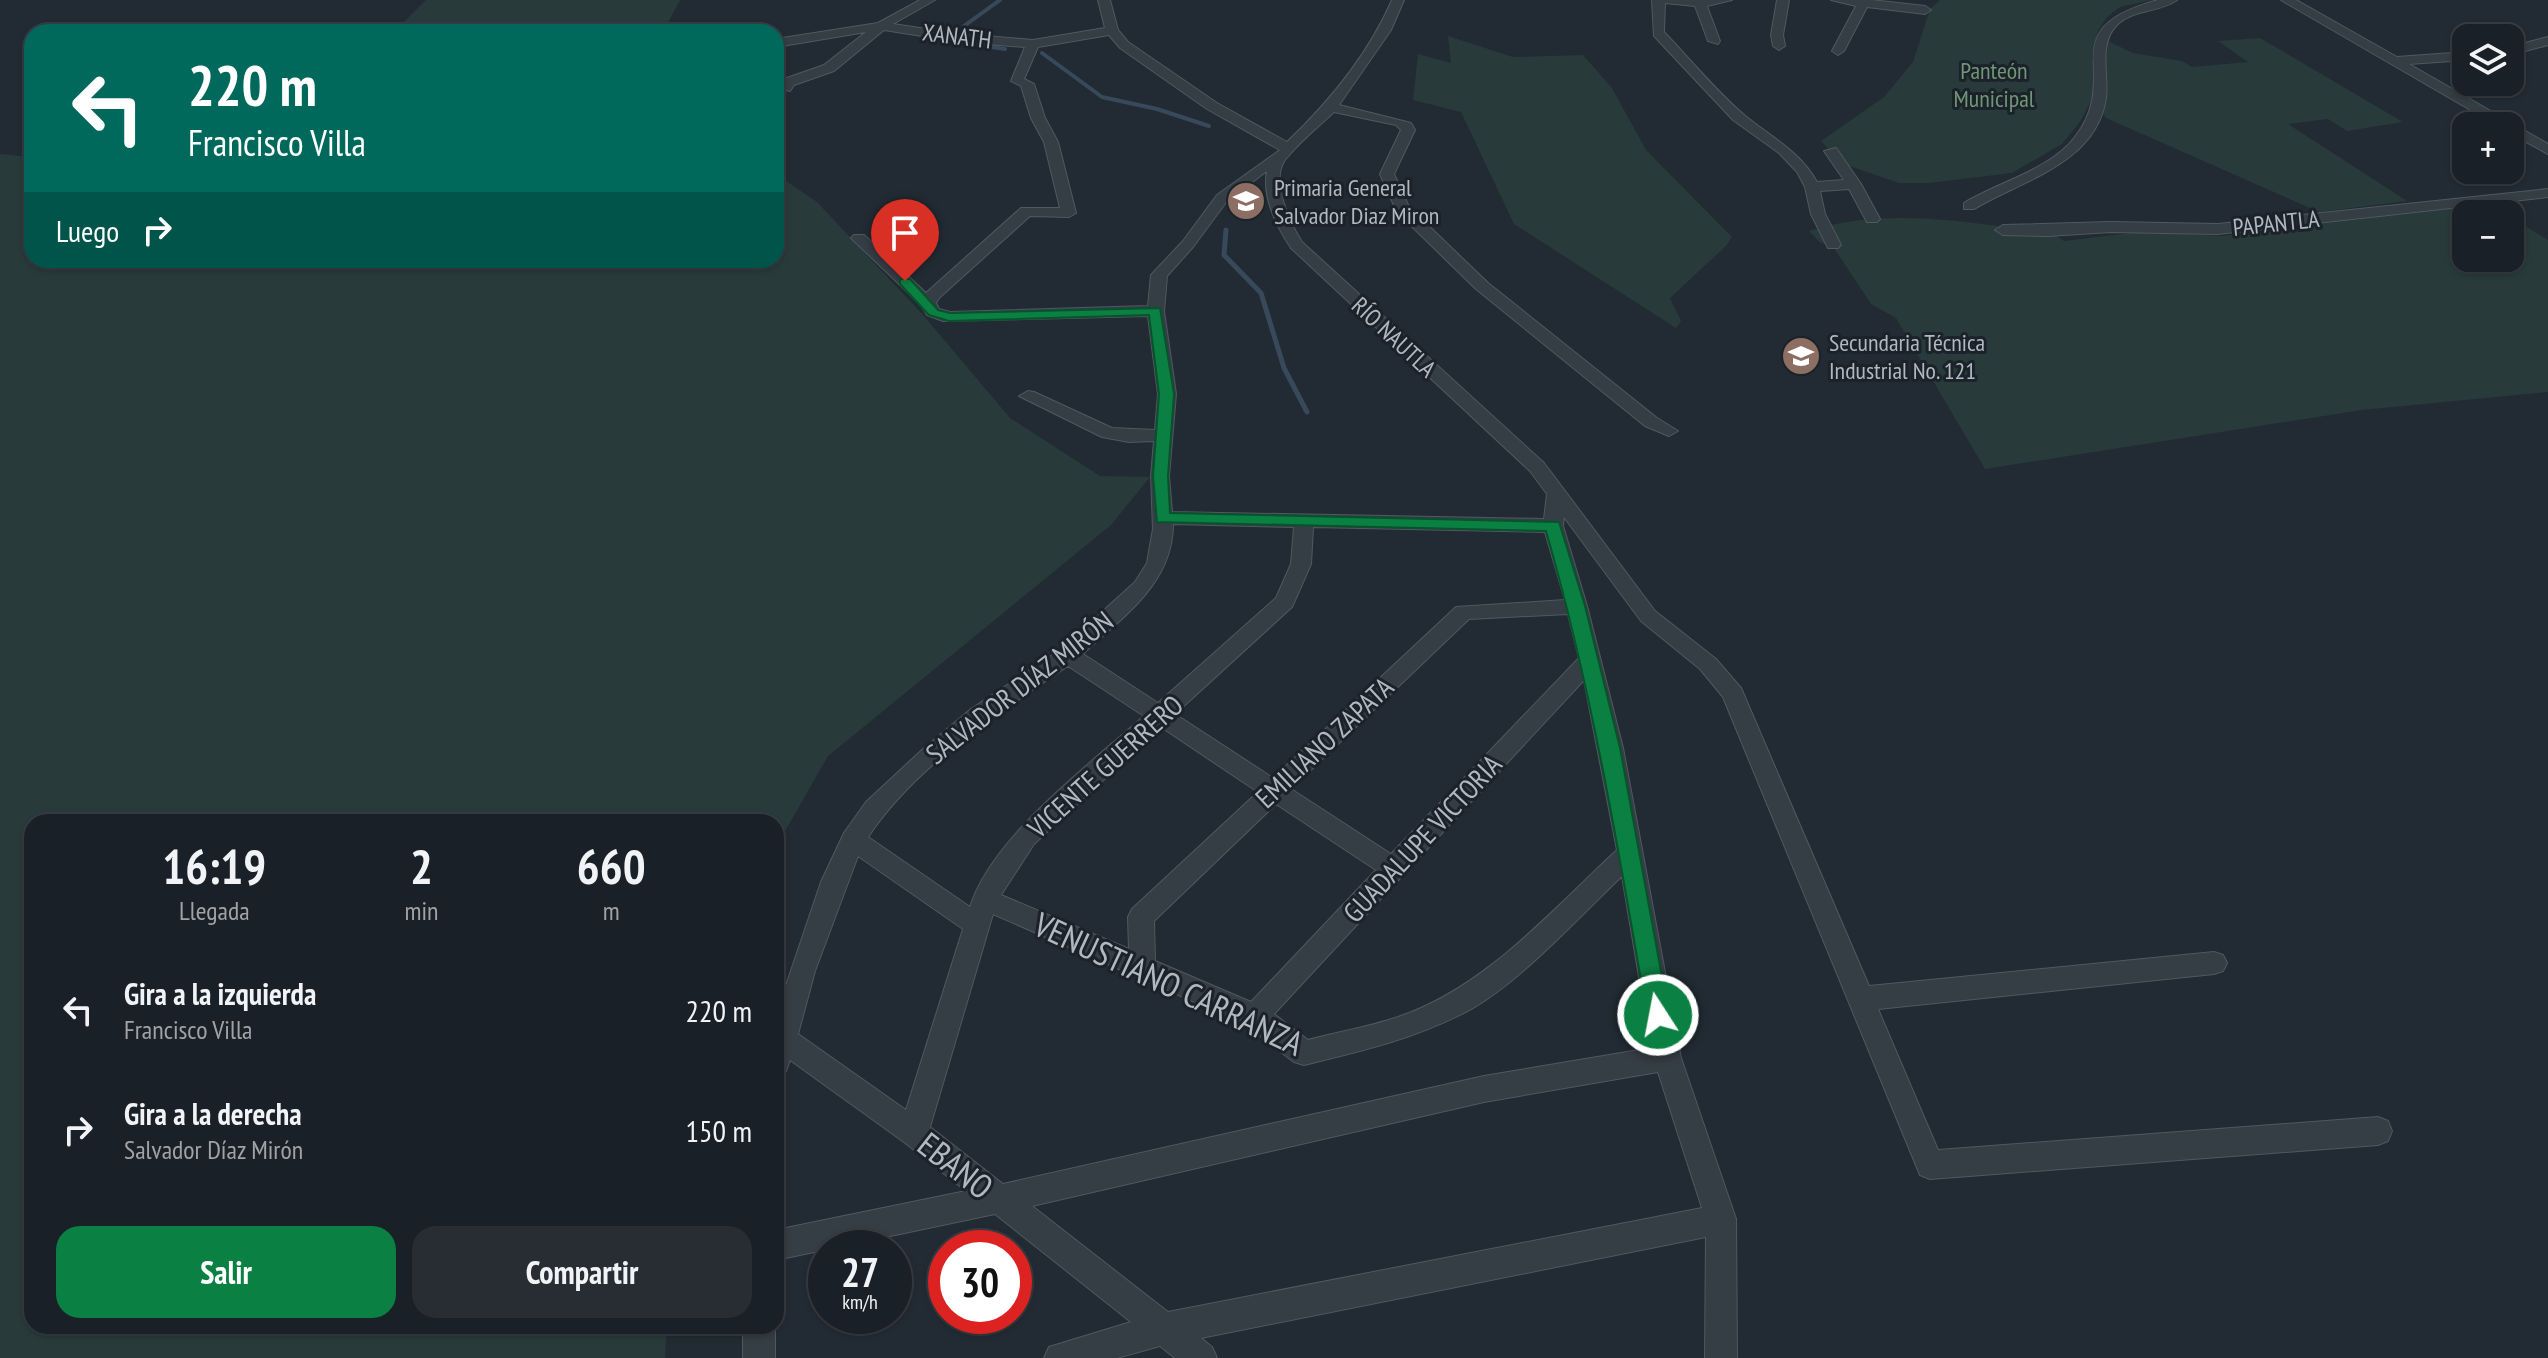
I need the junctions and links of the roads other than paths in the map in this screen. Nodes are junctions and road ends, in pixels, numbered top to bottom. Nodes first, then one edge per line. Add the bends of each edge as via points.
1 (929, 0) edge
2 (1104, 0) edge
3 (1398, 0) edge
4 (1658, 0) edge
5 (1666, 0) edge
6 (1726, 0) edge
7 (1783, 0) edge
8 (1837, 0) edge
9 (2171, 0) edge
10 (2287, 0) edge
11 (1865, 2) edge
12 (1701, 3) junction
13 (1925, 10) dead end
14 (881, 26) junction
15 (1112, 31) junction
16 (1714, 41) dead end
17 (2548, 41) edge
18 (784, 42) edge
19 (1033, 44) junction
20 (1779, 46) dead end
21 (2530, 48) junction
22 (2524, 49) edge
23 (1838, 51) dead end
24 (2548, 55) edge
25 (2452, 57) edge
26 (2398, 61) junction
27 (785, 88) dead end
28 (1331, 107) junction
29 (1422, 112) dead end
30 (2484, 112) edge
31 (1406, 126) junction
32 (2524, 136) edge
33 (2548, 150) edge
34 (1831, 151) dead end
35 (1282, 155) junction
36 (1854, 184) junction
37 (1812, 187) junction
38 (2548, 193) edge
39 (1969, 206) dead end
40 (1872, 219) dead end
41 (2003, 230) dead end
42 (859, 238) dead end
43 (1833, 245) dead end
44 (928, 303) junction
45 (1156, 311) junction
46 (1028, 396) dead end
47 (1669, 431) dead end
48 (1163, 435) junction
49 (1557, 492) junction
50 (1163, 518) junction
51 (1304, 522) junction
52 (1553, 526) junction
53 (1577, 606) junction
54 (1068, 655) junction
55 (1589, 661) junction
56 (1160, 716) junction
57 (1273, 790) junction
58 (853, 840) junction
59 (1628, 855) junction
60 (1394, 869) junction
61 (985, 899) junction
62 (978, 926) junction
63 (2214, 963) dead end
64 (1142, 967) junction
65 (1861, 999) junction
66 (1255, 1016) junction
67 (784, 1035) edge
68 (784, 1053) edge
69 (1667, 1058) junction
70 (2378, 1131) dead end
71 (914, 1132) junction
72 (999, 1199) junction
73 (1721, 1219) junction
74 (784, 1243) edge
75 (1164, 1329) junction
76 (759, 1334) edge
77 (759, 1358) edge
78 (1060, 1358) edge
79 (1201, 1358) edge
80 (1721, 1358) edge

1 - 14 street
2 - 15 street
3 - 28 street, SALVADOR DÍAZ MIRÓN via 1385,30
4 - 37 street via 1658,33 1738,117 1794,160
5 - 12 street
6 - 12 street
7 - 20 street
8 - 11 street
9 - 39 street via 2136,10 2106,31 2099,99 2089,126 2072,149
10 - 26 street
11 - 13 street
11 - 23 street
12 - 16 street
14 - 18 street
14 - 19 street, XANATH
14 - 27 street via 829,68
15 - 19 street, XANATH
15 - 35 street via 1124,45
17 - 21 street
19 - 44 street via 1017,81 1027,84 1051,142 1069,213 1026,211
21 - 22 street
21 - 24 street
25 - 26 street
26 - 30 street
28 - 31 street
28 - 35 street, SALVADOR DÍAZ MIRÓN
29 - 31 street
31 - 47 street via 1387,174 1402,209 1482,286
32 - 33 street
34 - 36 street
35 - 45 street, SALVADOR DÍAZ MIRÓN via 1222,198 1159,275
35 - 49 street, RÍO NAUTLA via 1272,183 1296,245 1537,467
36 - 37 street
36 - 40 street
37 - 43 street
38 - 41 street, PAPANTLA via 2218,229
42 - 44 street
44 - 45 street via 933,312 949,317
45 - 48 street, SALVADOR DÍAZ MIRÓN via 1167,394
46 - 48 street via 1108,433
48 - 50 street, SALVADOR DÍAZ MIRÓN
49 - 52 street
49 - 65 street, RÍO NAUTLA via 1648,616 1708,664 1733,694
50 - 51 street
50 - 54 street, SALVADOR DÍAZ MIRÓN via 1157,563 1142,587
51 - 52 street
51 - 56 street, VICENTE GUERRERO via 1301,564 1285,602
52 - 53 street
53 - 55 street
53 - 57 street, EMILIANO ZAPATA via 1463,612
54 - 56 street
54 - 58 street, SALVADOR DÍAZ MIRÓN via 979,715 931,755 874,809
55 - 59 street via 1611,748
55 - 60 street, GUADALUPE VICTORIA
56 - 57 street
56 - 61 street, VICENTE GUERRERO via 1025,837
57 - 60 street
57 - 64 street, EMILIANO ZAPATA via 1141,917
58 - 62 street
58 - 67 street, SALVADOR DÍAZ MIRÓN
59 - 66 street, VENUSTIANO CARRANZA via 1519,957 1464,999 1403,1028 1304,1053
59 - 69 street
60 - 66 street, GUADALUPE VICTORIA
61 - 62 street, VICENTE GUERRERO
61 - 64 street, VENUSTIANO CARRANZA
62 - 71 street, VICENTE GUERRERO
63 - 65 street
64 - 66 street, VENUSTIANO CARRANZA
65 - 70 street, RÍO NAUTLA via 1930,1165
68 - 71 street, EBANO
69 - 72 street via 1484,1089
69 - 73 street
71 - 72 street, EBANO
72 - 74 street
72 - 75 street, EBANO
73 - 75 street
73 - 80 street
75 - 78 street
75 - 79 street, EBANO
76 - 77 street

